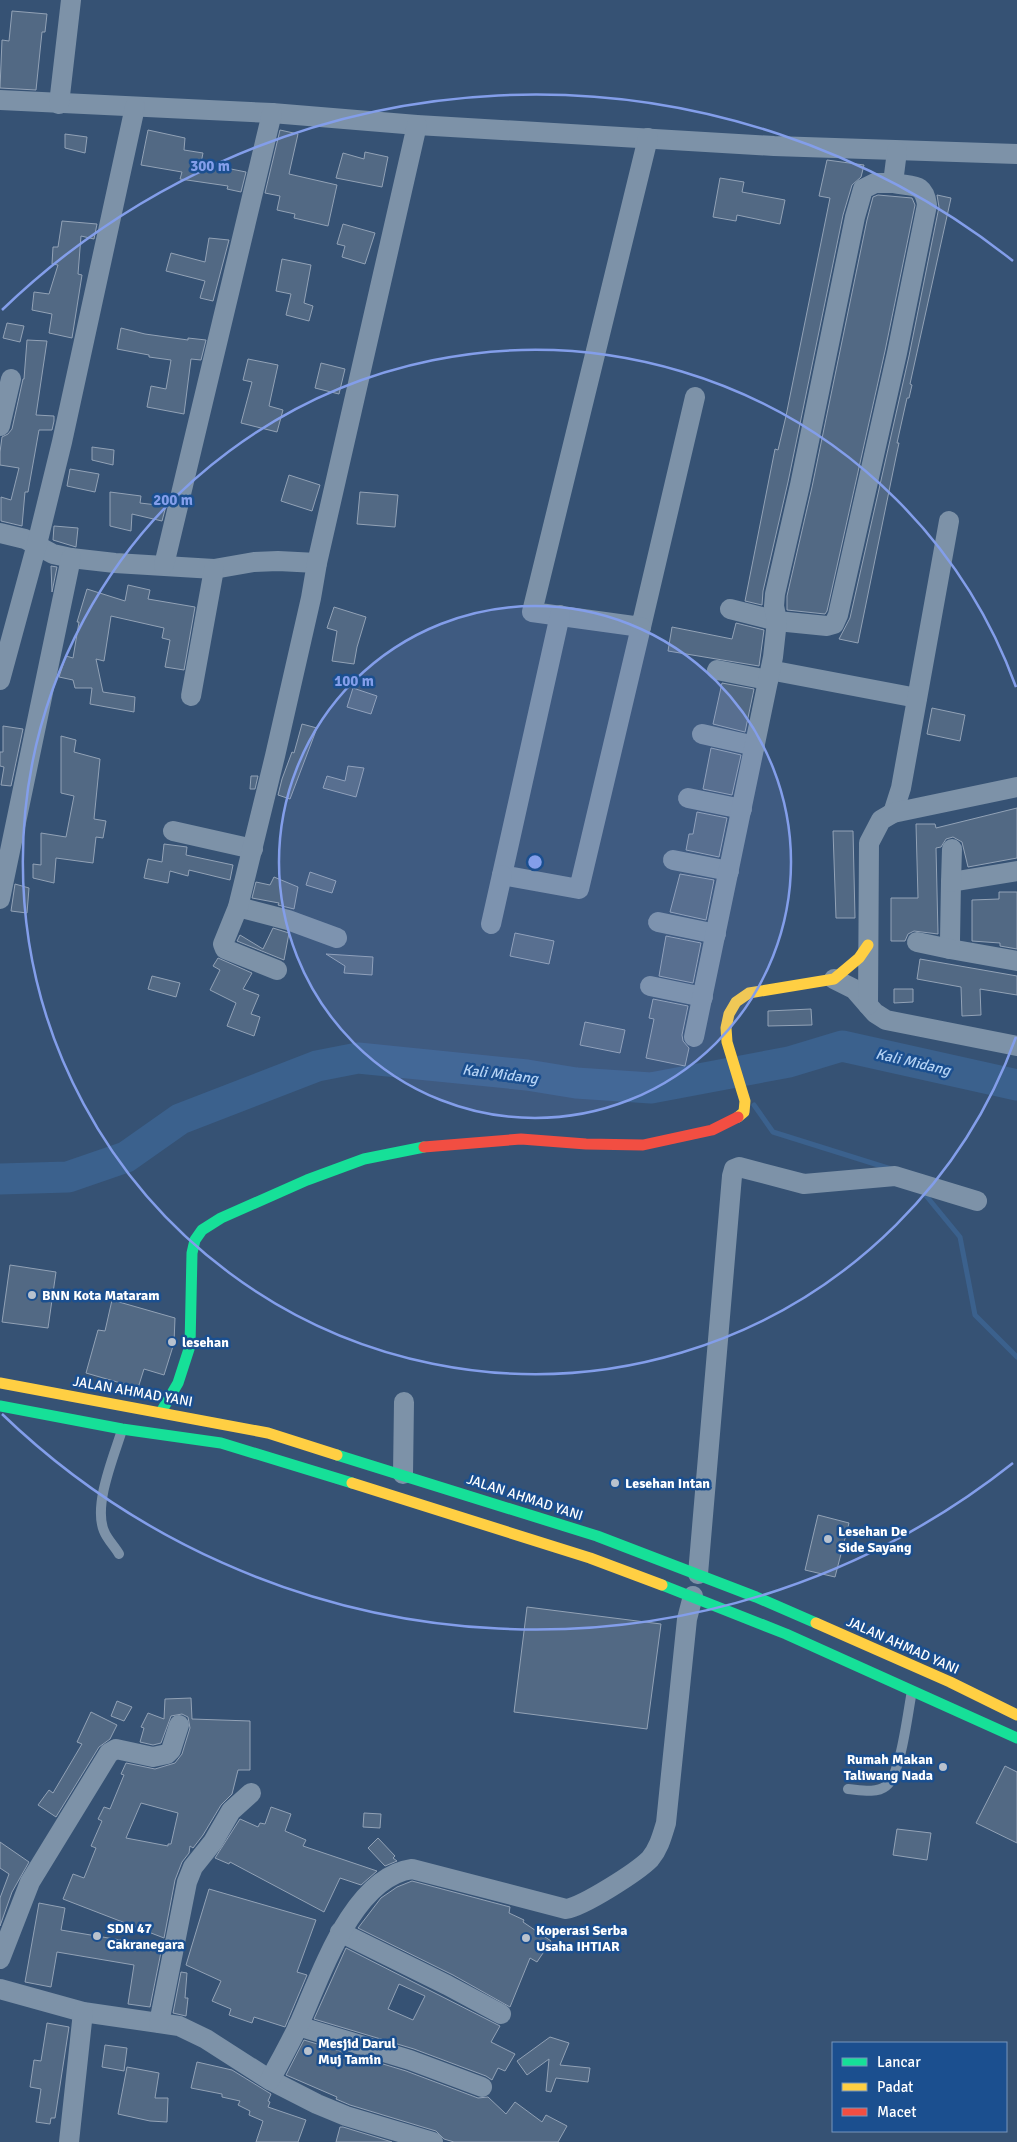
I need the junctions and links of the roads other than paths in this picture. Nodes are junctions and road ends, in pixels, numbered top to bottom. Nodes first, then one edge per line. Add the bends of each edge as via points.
1 (71, 0) edge
2 (0, 100) edge
3 (59, 104) junction
4 (135, 107) junction
5 (272, 113) junction
6 (418, 125) junction
7 (648, 138) junction
8 (897, 151) junction
9 (1017, 154) edge
10 (894, 183) junction
11 (11, 379) dead end
12 (695, 397) dead end
13 (0, 426) edge
14 (949, 521) dead end
15 (0, 533) edge
16 (37, 544) junction
17 (70, 558) junction
18 (316, 564) junction
19 (164, 565) junction
20 (214, 569) junction
21 (730, 609) dead end
22 (560, 615) junction
23 (777, 621) junction
24 (641, 627) junction
25 (717, 670) dead end
26 (774, 676) junction
27 (0, 680) edge
28 (191, 696) dead end
29 (917, 698) junction
30 (702, 734) dead end
31 (755, 746) junction
32 (1017, 787) edge
33 (688, 798) dead end
34 (742, 809) junction
35 (893, 813) junction
36 (173, 831) dead end
37 (253, 849) junction
38 (952, 849) dead end
39 (673, 860) dead end
40 (729, 871) junction
41 (1017, 871) edge
42 (502, 875) junction
43 (951, 882) junction
44 (0, 899) edge
45 (238, 908) junction
46 (658, 922) dead end
47 (491, 924) dead end
48 (716, 934) junction
49 (337, 938) dead end
50 (917, 942) dead end
51 (868, 944) junction
52 (950, 948) junction
53 (1017, 962) edge
54 (277, 970) dead end
55 (834, 978) junction
56 (650, 986) dead end
57 (703, 997) junction
58 (868, 1005) junction
59 (694, 1037) dead end
60 (1017, 1046) edge
61 (977, 1200) dead end
62 (0, 1383) edge
63 (57, 1393) junction
64 (404, 1402) dead end
65 (0, 1406) edge
66 (161, 1412) junction
67 (53, 1416) junction
68 (122, 1429) junction
69 (403, 1474) junction
70 (597, 1536) junction
71 (119, 1554) dead end
72 (590, 1558) junction
73 (698, 1574) junction
74 (693, 1596) junction
75 (912, 1690) junction
76 (1017, 1715) edge
77 (179, 1725) dead end
78 (1017, 1738) edge
79 (848, 1789) dead end
80 (251, 1793) dead end
81 (340, 1932) junction
82 (0, 1959) edge
83 (0, 1989) edge
84 (83, 2012) junction
85 (501, 2014) dead end
86 (159, 2023) junction
87 (298, 2026) junction
88 (270, 2080) junction
89 (482, 2087) dead end
90 (69, 2142) edge
91 (434, 2142) edge

1 - 3 street
2 - 3 street
3 - 4 street
4 - 5 street
4 - 16 street
5 - 6 street
5 - 19 street
6 - 7 street
6 - 18 street
7 - 8 street
7 - 22 street via 532,612
8 - 9 street
8 - 10 street
10 - 23 street via 868,186 861,195 774,594
10 - 23 street via 921,188 927,205 838,615 831,626
11 - 13 street
12 - 24 street
14 - 29 street
15 - 16 street
16 - 17 street via 53,554
16 - 27 street
17 - 19 street
17 - 44 street
18 - 20 street via 278,561
18 - 37 street via 309,608
19 - 20 street
20 - 28 street
21 - 23 street
22 - 24 street
22 - 42 street
23 - 26 street
24 - 42 street via 579,889
25 - 26 street
26 - 29 street
26 - 31 street
29 - 35 street via 901,788
30 - 31 street
31 - 34 street
32 - 35 street
33 - 34 street
34 - 40 street
35 - 51 street via 881,820 869,844
36 - 37 street
37 - 45 street
38 - 43 street
39 - 40 street
40 - 48 street
41 - 43 street
42 - 47 street
43 - 52 street
45 - 49 street via 288,920
45 - 54 street via 223,948
46 - 48 street
48 - 57 street
50 - 52 street
51 - 55 main road via 859,958
51 - 58 street
52 - 53 street
55 - 58 street via 854,989
55 - 66 main road via 749,993 733,1006 725,1035 746,1101 744,1112 734,1121 704,1132 643,1145 521,1139 427,1146 364,1159 307,1180 221,1218 202,1230 195,1240 191,1274 190,1346 178,1383
56 - 57 street
57 - 59 street
58 - 60 street via 886,1020
61 - 73 street via 895,1176 804,1184 739,1167 734,1170
62 - 63 main road, JALAN AHMAD YANI
63 - 66 main road, JALAN AHMAD YANI
63 - 67 main road
64 - 69 street
65 - 67 main road
66 - 69 main road, JALAN AHMAD YANI via 268,1433
67 - 68 main road
68 - 71 lane via 103,1489 102,1508 104,1530
68 - 72 main road via 251,1450
69 - 70 main road, JALAN AHMAD YANI
70 - 72 main road
70 - 73 main road, JALAN AHMAD YANI
72 - 74 main road
73 - 76 main road, JALAN AHMAD YANI via 950,1682
74 - 75 main road
74 - 81 street via 687,1619 666,1823 660,1843 643,1865 581,1905 566,1909 412,1869 391,1876 368,1895 353,1910
75 - 78 main road
75 - 79 lane via 897,1770 887,1786 872,1791
77 - 82 street via 167,1754 153,1757 116,1749 109,1753 30,1882
80 - 86 street via 231,1811 213,1842 193,1867
81 - 85 street
81 - 87 street
83 - 84 street
84 - 86 street
84 - 90 street
86 - 88 street via 190,2031
87 - 88 street
87 - 89 street via 410,2060
88 - 91 street via 346,2116

